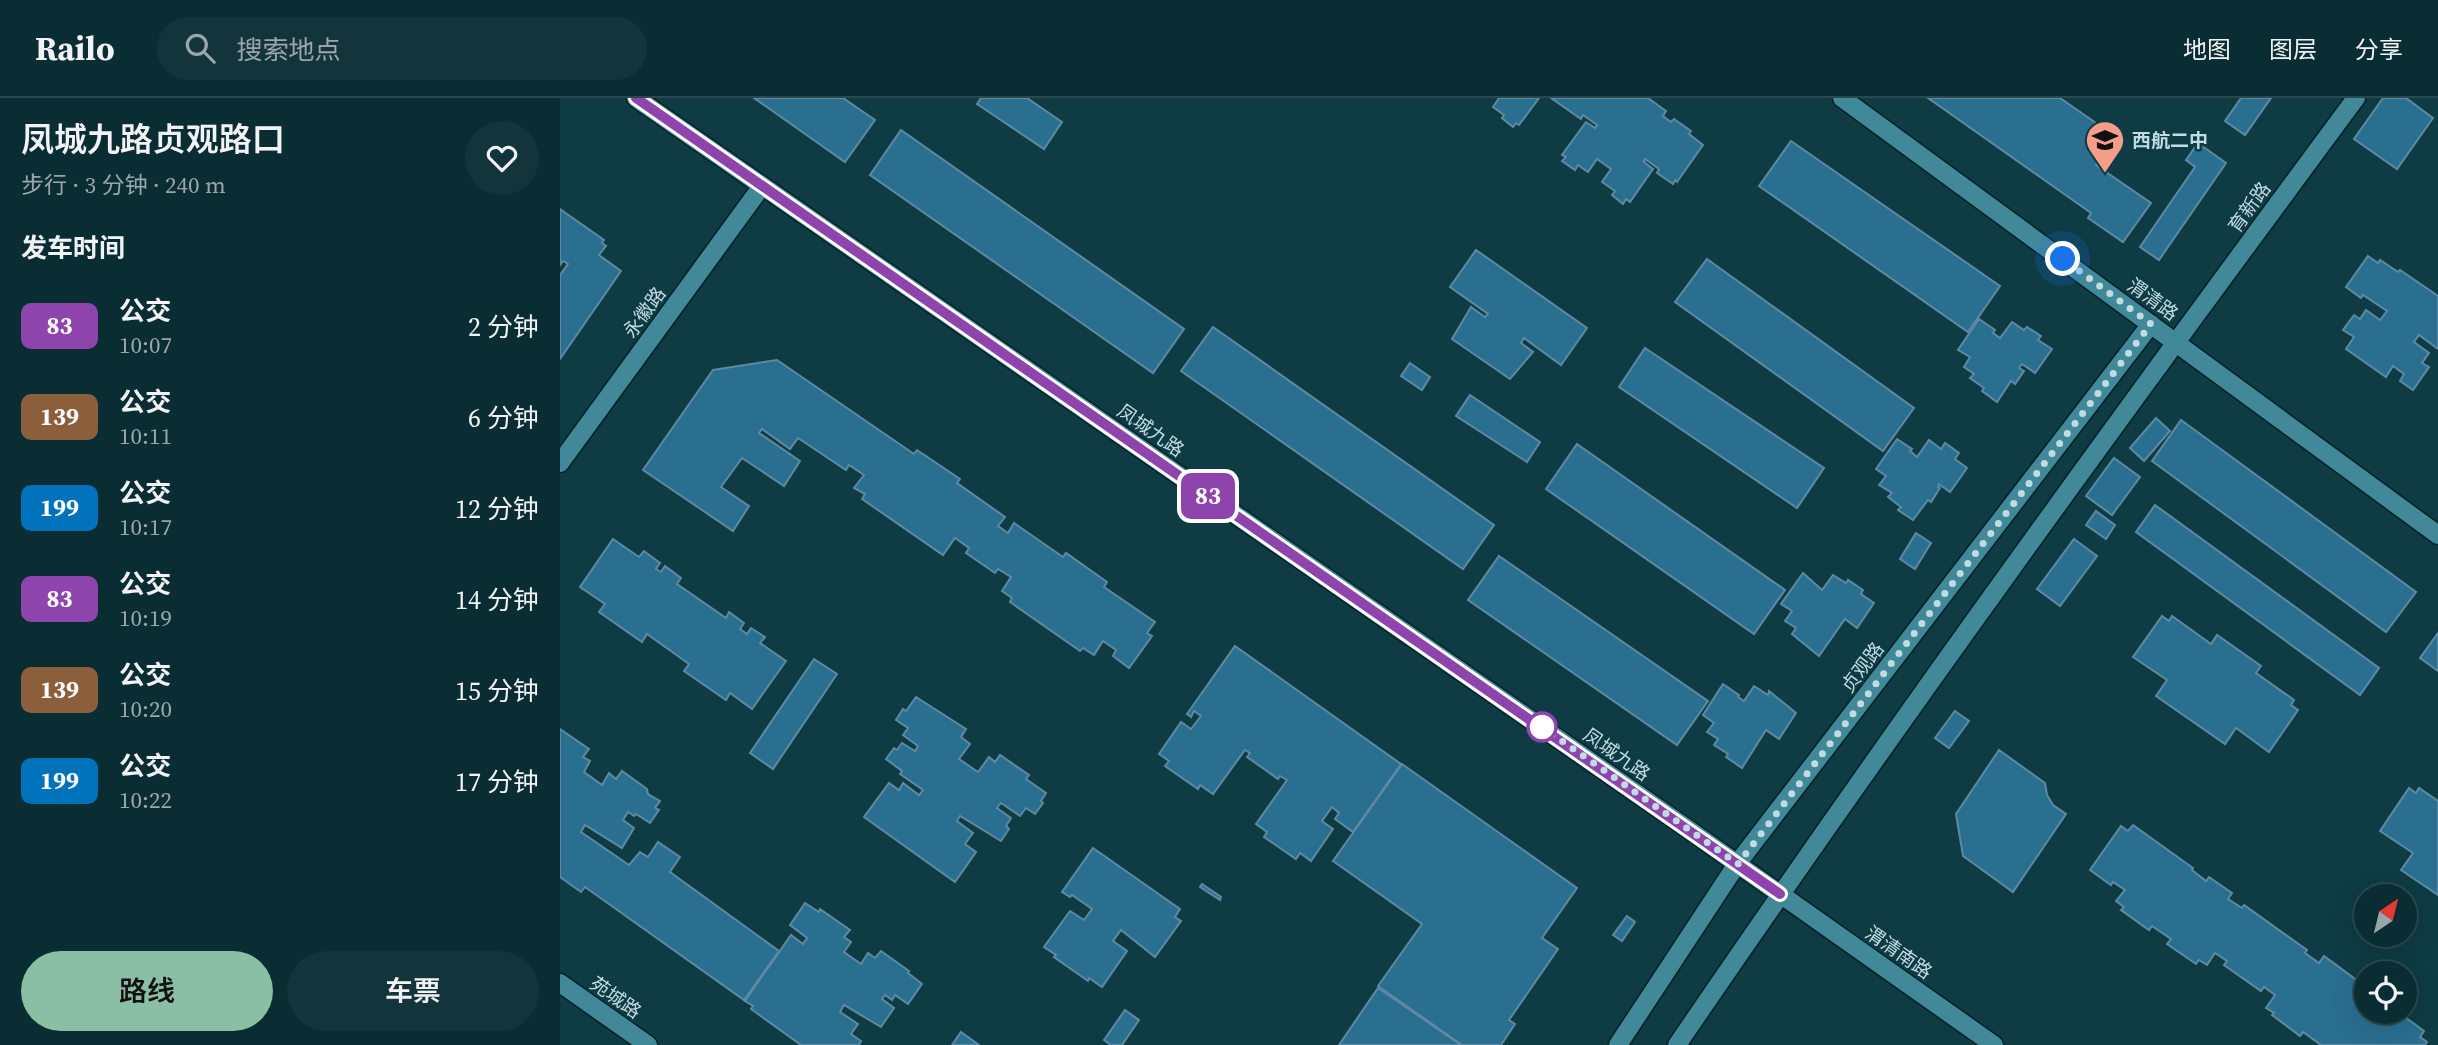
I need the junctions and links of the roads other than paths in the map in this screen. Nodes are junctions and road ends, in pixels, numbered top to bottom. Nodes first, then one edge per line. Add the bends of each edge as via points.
1 (636, 98) edge
2 (1842, 98) edge
3 (2356, 98) edge
4 (762, 186) junction
5 (2151, 324) junction
6 (2175, 342) junction
7 (560, 463) edge
8 (2438, 535) edge
9 (1738, 864) junction
10 (1780, 894) junction
11 (560, 983) edge
12 (648, 1045) edge
13 (1618, 1045) edge
14 (1676, 1045) edge
15 (1994, 1045) edge

1 - 4 street, 凤城九路
2 - 5 street, 渭清路
3 - 6 street, 育新路
4 - 7 street, 永徽路
4 - 9 street, 凤城九路
5 - 6 street, 渭清路
5 - 9 street, 贞观路
6 - 8 street, 渭清路
6 - 10 street
9 - 10 street, 凤城九路
9 - 13 street, 贞观路
10 - 14 street
10 - 15 street, 渭清南路
11 - 12 street, 苑城路

